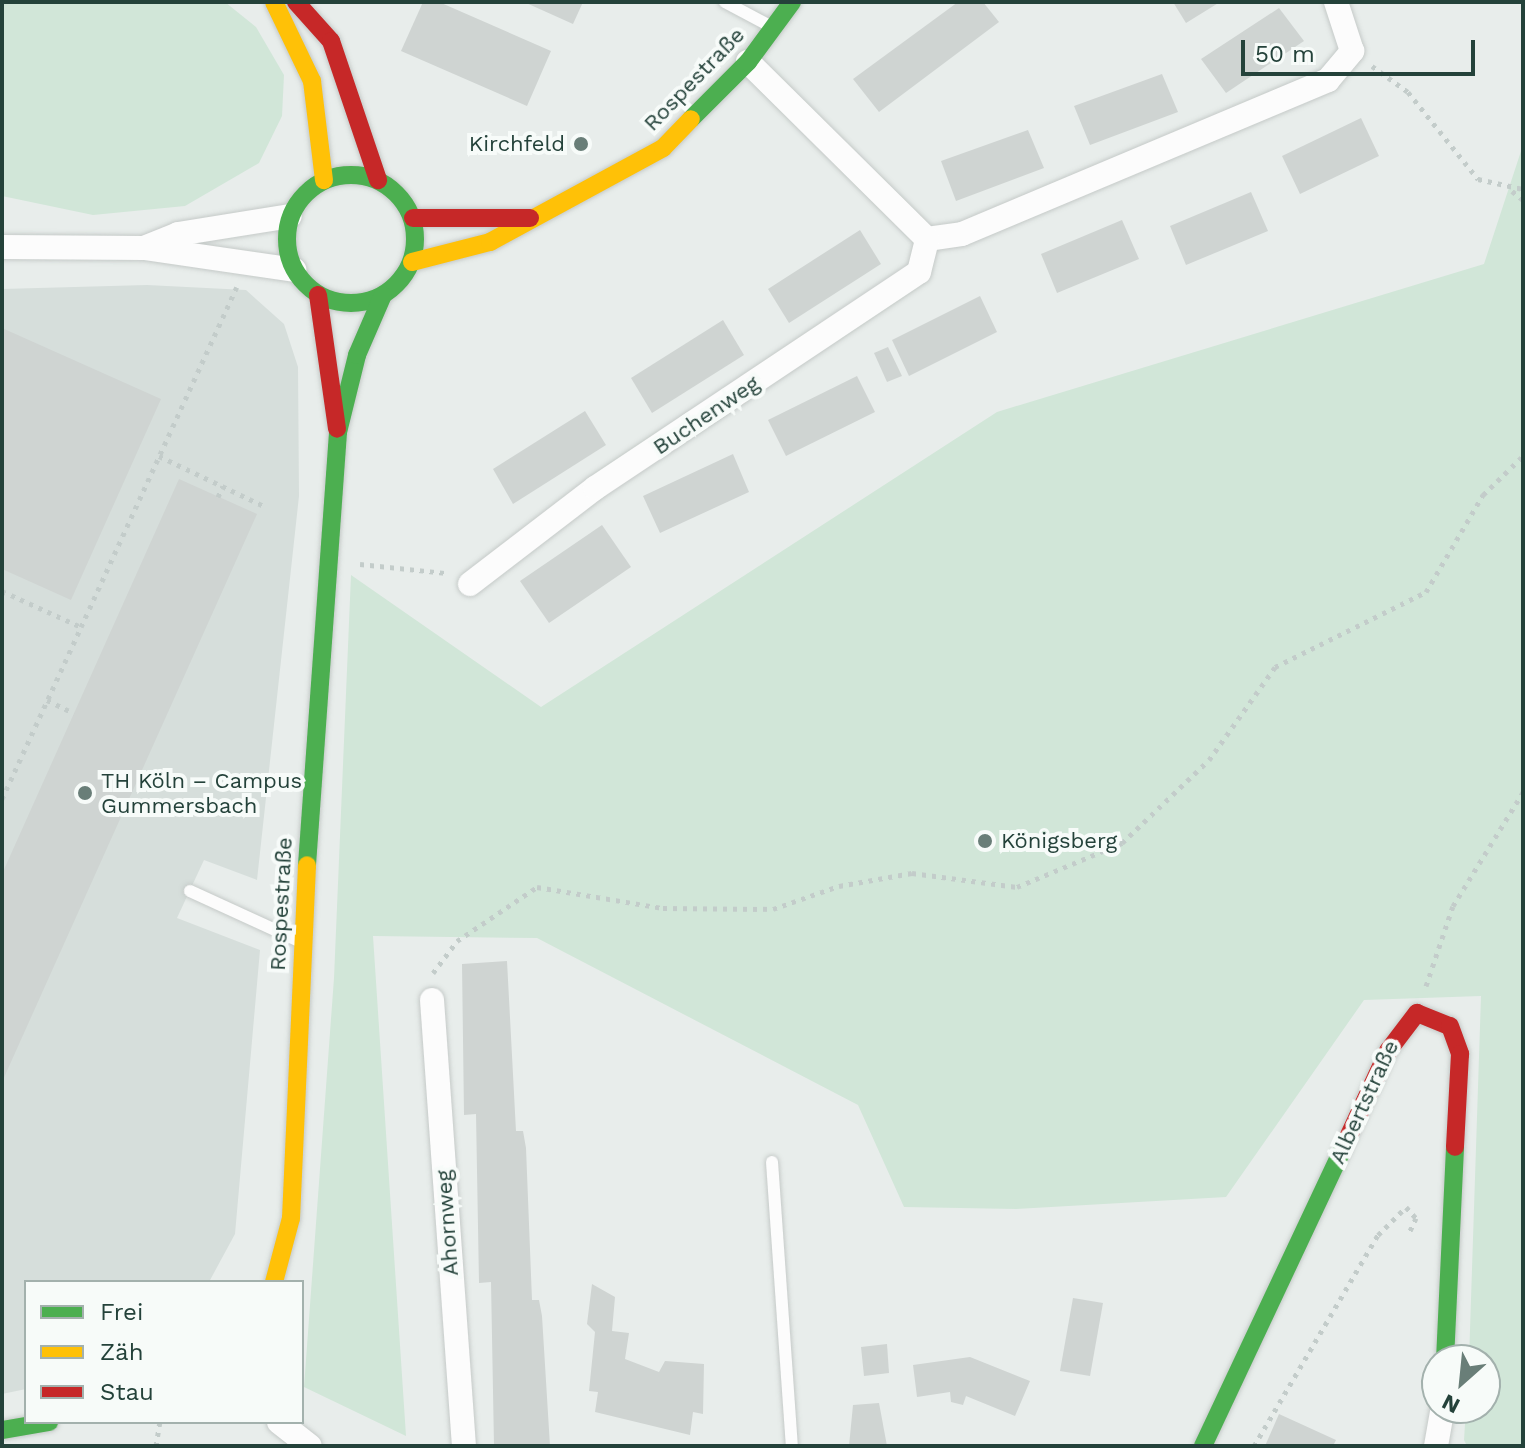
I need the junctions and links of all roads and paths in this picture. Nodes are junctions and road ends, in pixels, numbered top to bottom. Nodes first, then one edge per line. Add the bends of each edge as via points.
1 (274, 2) edge
2 (296, 2) edge
3 (725, 2) edge
4 (792, 2) edge
5 (1336, 2) edge
6 (774, 29) junction
7 (1352, 51) junction
8 (748, 62) junction
9 (324, 180) junction
10 (378, 180) junction
11 (1523, 189) edge
12 (1511, 191) junction
13 (1523, 200) edge
14 (290, 216) junction
15 (413, 218) junction
16 (531, 218) junction
17 (927, 239) junction
18 (2, 247) edge
19 (144, 248) junction
20 (412, 262) junction
21 (294, 270) junction
22 (239, 282) dead end
23 (318, 295) junction
24 (383, 295) junction
25 (338, 432) junction
26 (159, 456) junction
27 (1523, 456) edge
28 (223, 486) junction
29 (218, 497) dead end
30 (266, 507) dead end
31 (328, 558) junction
32 (470, 584) joint
33 (2, 591) edge
34 (81, 627) junction
35 (47, 700) junction
36 (74, 713) dead end
37 (1523, 792) edge
38 (2, 799) edge
39 (190, 891) dead end
40 (302, 942) junction
41 (432, 1000) joint
42 (1417, 1013) junction
43 (772, 1162) dead end
44 (1409, 1233) dead end
45 (275, 1280) edge
46 (1446, 1344) edge
47 (37, 1424) edge
48 (160, 1424) edge
49 (282, 1424) edge
50 (1440, 1424) edge
51 (2, 1430) edge
52 (156, 1446) edge
53 (310, 1446) edge
54 (464, 1446) edge
55 (792, 1446) edge
56 (1203, 1446) edge
57 (1254, 1446) edge
58 (1436, 1446) edge

1 - 9 street via 312,81
2 - 10 street via 331,41
3 - 6 lane
4 - 6 street, Rospestraße
5 - 7 street
6 - 8 street, Rospestraße
7 - 12 path via 1408,92 1478,179
7 - 17 street via 1328,80 962,234
8 - 16 street, Rospestraße via 663,148
8 - 17 street
9 - 10 street
9 - 14 street
10 - 15 street
11 - 12 path
12 - 13 path
14 - 19 street via 178,234
14 - 21 street
15 - 16 street, Rospestraße
15 - 20 street
16 - 20 street, Rospestraße via 490,242
17 - 32 street, Buchenweg via 919,272 595,488
18 - 19 street
19 - 21 street
20 - 24 street, Rospestraße
21 - 23 street
22 - 26 path
23 - 24 street via 351,303
23 - 25 street, Rospestraße
24 - 25 street, Rospestraße via 357,355
25 - 31 street, Rospestraße
26 - 28 path
26 - 34 path
27 - 41 path via 1483,495 1426,592 1275,667 1209,760 1122,843 1017,887 912,873 839,886 773,909 647,906 537,887 442,954
28 - 29 path
28 - 30 path
31 - 32 path via 422,575 455,572
31 - 40 street, Rospestraße
33 - 34 path
34 - 35 path
35 - 36 path
35 - 38 path
37 - 42 path via 1453,906
39 - 40 lane
40 - 45 street, Rospestraße via 291,1218
41 - 54 street, Ahornweg
42 - 46 street via 1450,1026 1460,1054
42 - 56 street, Albertstraße via 1388,1051
43 - 55 lane
44 - 57 path via 1416,1218 1406,1207 1378,1235
47 - 51 street
48 - 52 path
49 - 53 street
50 - 58 street

